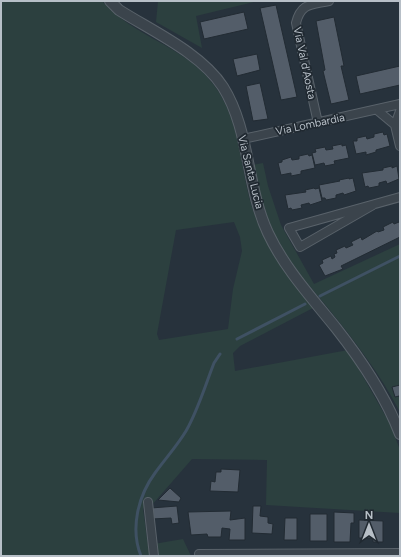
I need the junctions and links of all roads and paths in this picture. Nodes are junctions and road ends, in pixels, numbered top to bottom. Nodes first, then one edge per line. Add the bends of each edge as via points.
1 (110, 1) edge
2 (329, 1) edge
3 (400, 104) edge
4 (377, 110) junction
5 (400, 111) edge
6 (318, 123) junction
7 (395, 125) junction
8 (243, 139) junction
9 (400, 146) edge
10 (400, 197) edge
11 (373, 205) junction
12 (400, 434) edge
13 (148, 502) dead end
14 (400, 553) edge
15 (199, 554) dead end
16 (154, 556) edge

1 - 8 street, Via Santa Lucia via 119,10 187,52 208,69 222,86 234,108
2 - 6 street, Via Val d'Aosta via 305,6 298,13 296,23
3 - 4 street, Via Lombardia
4 - 6 street, Via Lombardia
4 - 7 street
5 - 7 street
6 - 8 street, Via Lombardia
7 - 9 street
8 - 12 street, Via Santa Lucia via 255,196 268,233 310,298 360,360 381,392
10 - 11 street
11 - 11 street via 290,228 300,247
13 - 16 street
14 - 15 street

